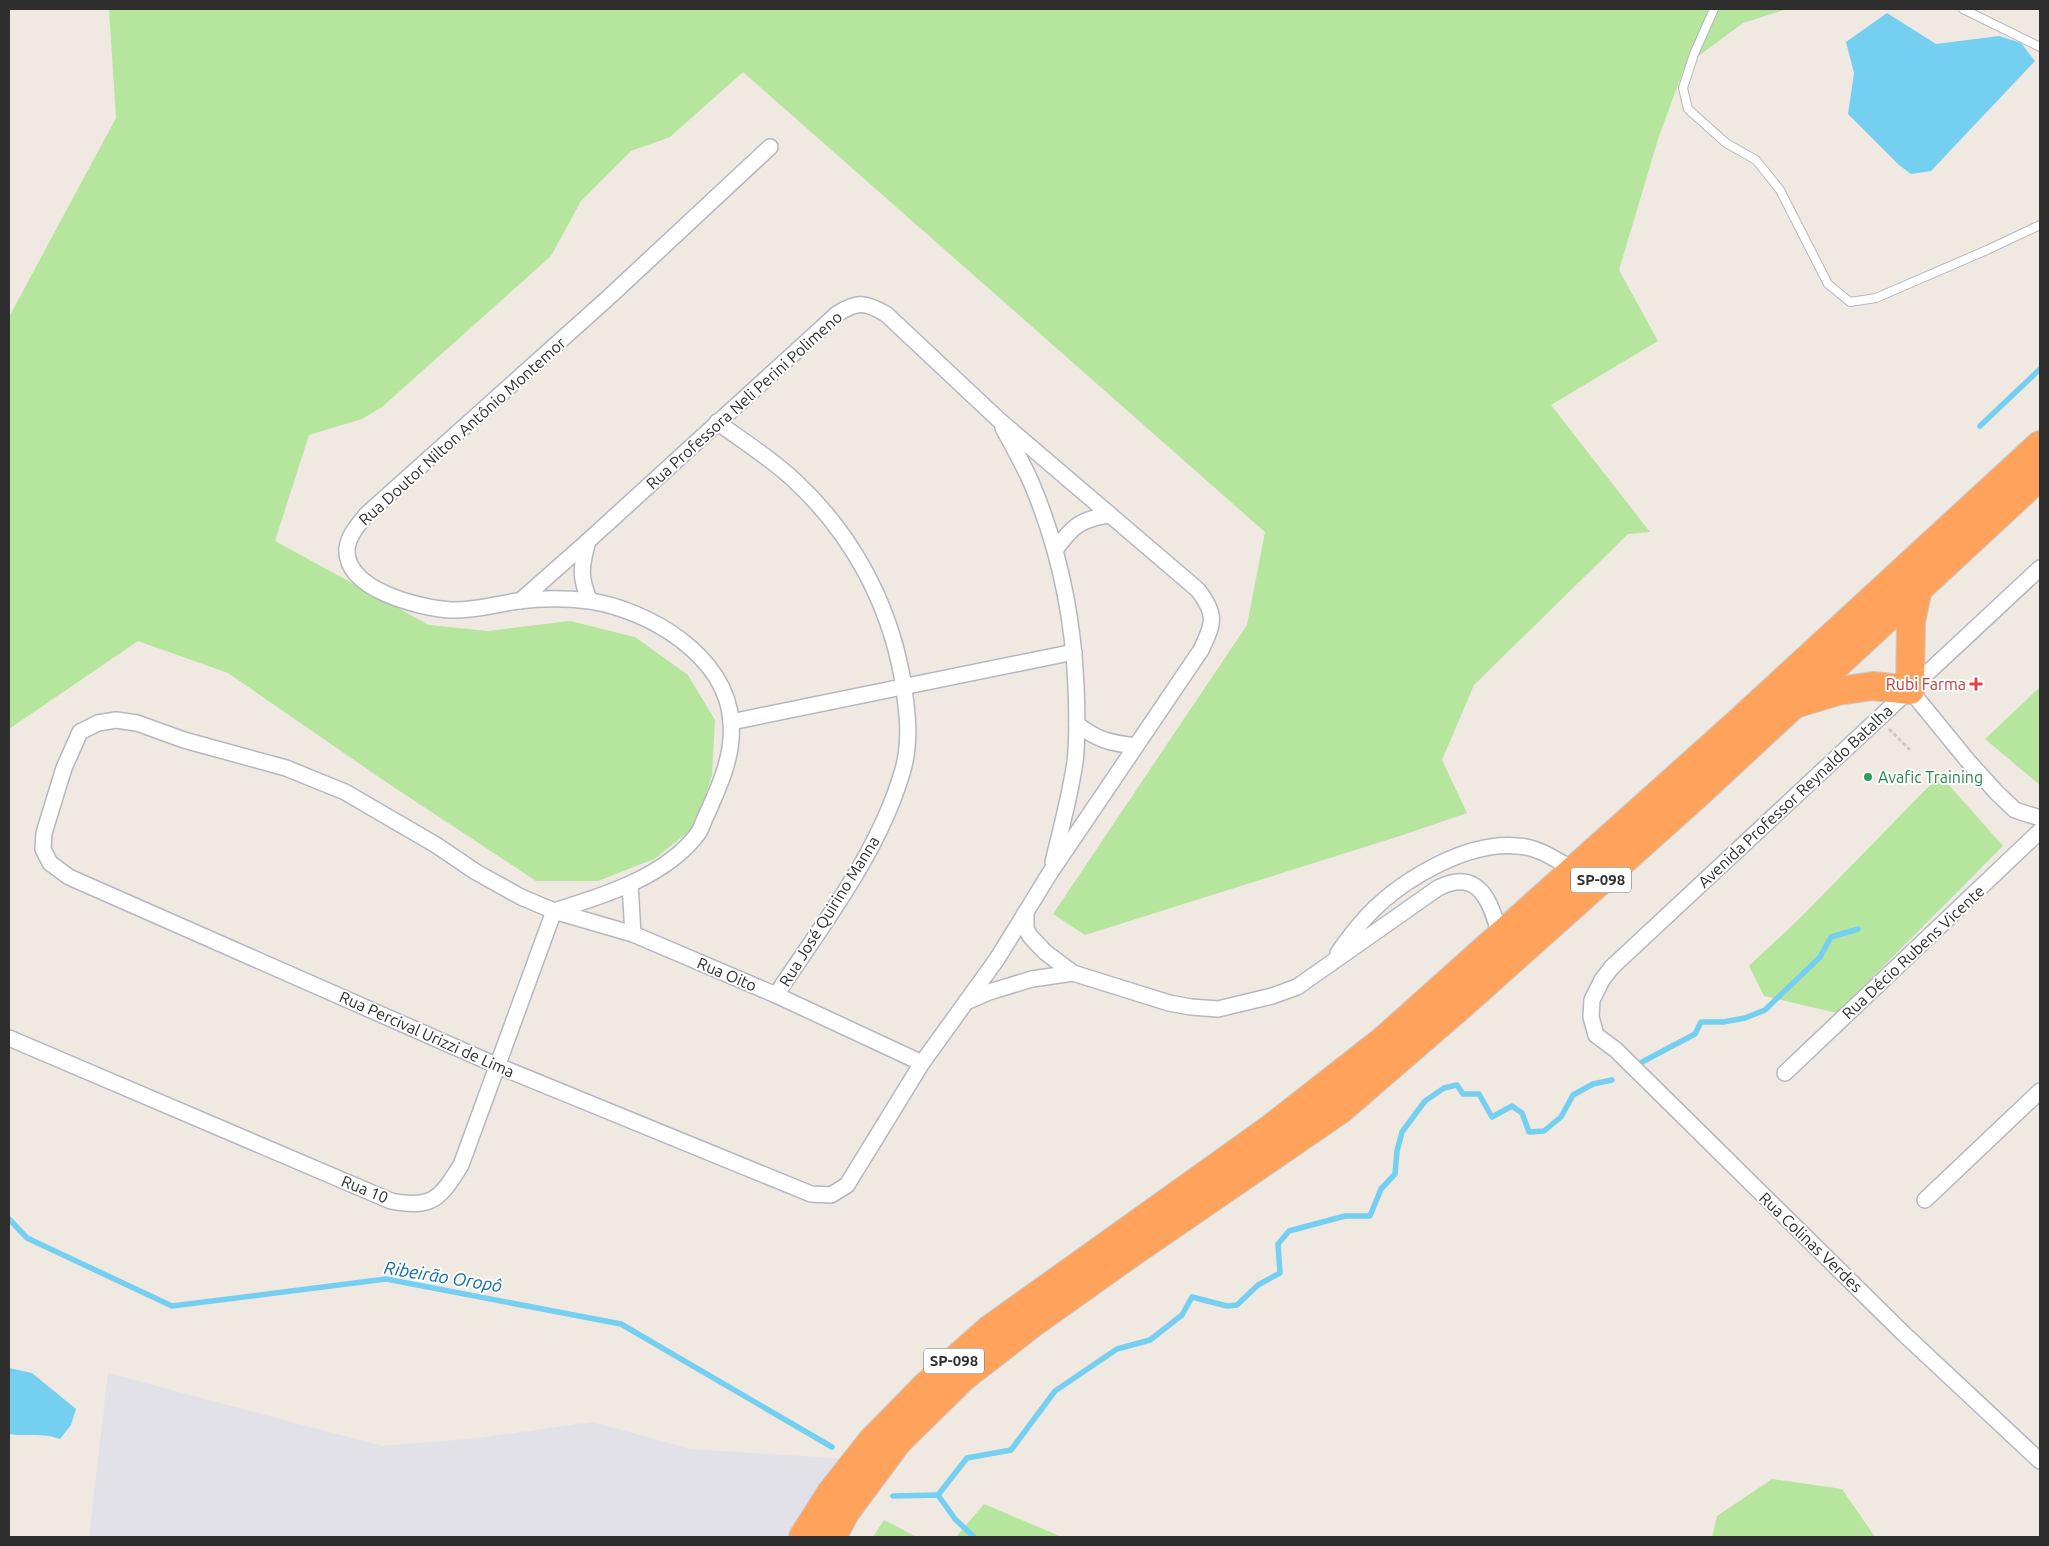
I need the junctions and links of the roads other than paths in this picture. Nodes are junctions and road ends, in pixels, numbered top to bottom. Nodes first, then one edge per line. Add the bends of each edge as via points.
1 (1714, 9) edge
2 (1963, 9) edge
3 (2040, 47) edge
4 (770, 147) dead end
5 (2040, 225) edge
6 (999, 420) junction
7 (717, 422) junction
8 (2040, 445) edge
9 (2040, 476) edge
10 (1109, 516) junction
11 (588, 541) junction
12 (1055, 550) junction
13 (2040, 568) edge
14 (1918, 588) junction
15 (520, 601) junction
16 (590, 601) junction
17 (1074, 652) junction
18 (904, 686) junction
19 (1910, 690) junction
20 (1792, 705) junction
21 (732, 722) junction
22 (1077, 724) junction
23 (1136, 746) junction
24 (2040, 818) edge
25 (2040, 831) edge
26 (1574, 870) junction
27 (1050, 873) junction
28 (630, 884) junction
29 (554, 911) junction
30 (1026, 914) junction
31 (633, 934) junction
32 (1500, 936) junction
33 (1328, 966) junction
34 (1073, 973) junction
35 (776, 995) junction
36 (966, 1002) junction
37 (1591, 1017) joint
38 (9, 1038) edge
39 (922, 1063) junction
40 (498, 1066) junction
41 (1785, 1073) dead end
42 (2040, 1091) edge
43 (1925, 1200) dead end
44 (2040, 1461) edge
45 (803, 1537) edge
46 (832, 1537) edge

1 - 5 lane via 1683,88 1688,109 1726,143 1756,160 1780,190 1828,284 1850,302 1876,298
2 - 3 lane
4 - 15 street, Rua Doutor Nilton Antônio Montemor via 608,298 367,514 352,532 347,548 350,563 372,587 393,598 430,608 453,610
6 - 7 street, Rua Professora Neli Perini Polimeno via 886,314 871,305 860,304 837,314
6 - 10 street, Rua Professora Neli Perini Polimeno
6 - 12 street via 1031,482
7 - 11 street, Rua Professora Neli Perini Polimeno
7 - 18 street, Rua José Quirino Manna via 794,480 826,512 853,551 879,598 896,644
8 - 26 highway, SP-098
9 - 14 highway, SP-098
10 - 12 street via 1096,517 1075,526
10 - 23 street, Rua Professora Neli Perini Polimeno via 1198,590 1206,601 1213,622 1201,650
11 - 15 street, Rua Professora Neli Perini Polimeno
11 - 16 street via 581,572
12 - 17 street via 1069,611
13 - 19 street, Avenida Professor Reynaldo Batalha
14 - 19 highway via 1911,622
14 - 20 highway, SP-098
15 - 16 street, Rua Doutor Nilton Antônio Montemor
16 - 21 street, Rua Doutor Nilton Antônio Montemor via 654,622 690,645 712,671 725,695
17 - 18 street
17 - 22 street
18 - 21 street
18 - 35 street, Rua José Quirino Manna via 907,749 890,805 872,844
19 - 20 highway via 1873,686 1838,691
19 - 24 street via 1997,793 2015,810
19 - 37 street, Avenida Professor Reynaldo Batalha via 1612,967 1592,1000
20 - 46 highway, SP-098 via 1466,1001 1341,1109 1111,1267 962,1378 898,1441 846,1510
21 - 28 street, Rua Doutor Nilton Antônio Montemor via 729,756 699,832 676,856
22 - 23 street via 1102,740
22 - 27 street via 1067,805
23 - 27 street
25 - 41 street, Rua Décio Rubens Vicente
26 - 32 highway, SP-098
26 - 33 street via 1538,850 1518,846 1490,846 1435,865 1392,894 1362,921
27 - 30 street
28 - 29 street, Rua Doutor Nilton Antônio Montemor
28 - 31 street
29 - 31 street, Rua Oito
29 - 40 street, Rua 10
29 - 40 street, Rua Percival Urizzi de Lima via 520,897 476,872 345,792 286,768 184,740 137,723 116,720 98,723 80,732 64,768 44,833 43,849 50,863 69,877
30 - 34 street via 1026,929 1030,936
30 - 36 street
31 - 35 street, Rua Oito
32 - 33 street via 1485,893 1474,885 1449,882
32 - 45 highway, SP-098 via 1331,1083 989,1330 925,1387 872,1441 831,1493
33 - 34 street via 1297,986 1272,996 1218,1009 1168,1003
34 - 36 street via 1032,979
35 - 39 street, Rua Oito
36 - 39 street
37 - 44 street, Rua Colinas Verdes via 1596,1035 1616,1050 1904,1334
38 - 40 street, Rua 10 via 391,1201 410,1205 438,1197 448,1186 461,1165
39 - 40 street, Rua Percival Urizzi de Lima via 847,1185 831,1195 811,1194
42 - 43 street

